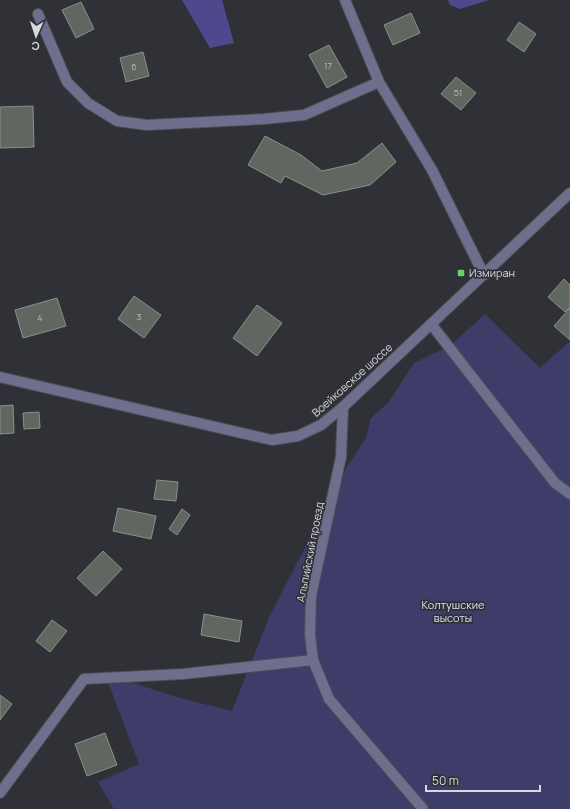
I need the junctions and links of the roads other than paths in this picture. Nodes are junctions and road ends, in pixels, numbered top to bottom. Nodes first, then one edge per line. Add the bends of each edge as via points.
1 (345, 0) edge
2 (38, 14) dead end
3 (378, 82) junction
4 (570, 193) edge
5 (484, 275) junction
6 (431, 324) junction
7 (0, 377) edge
8 (343, 408) junction
9 (570, 494) edge
10 (313, 660) junction
11 (0, 793) edge
12 (423, 809) edge

1 - 3 street
2 - 3 street via 67,82 88,103 117,120 147,125 304,115
3 - 5 street via 432,170
4 - 5 street, Воейковское шоссе
5 - 6 street, Воейковское шоссе
6 - 8 street, Воейковское шоссе
6 - 9 street via 555,483
7 - 8 street, Воейковское шоссе via 272,440 298,436 321,425
8 - 10 street, Альпийский проезд via 341,457 311,596 310,635
10 - 11 street via 184,674 84,679
10 - 12 street, Альпийский проезд via 330,699

